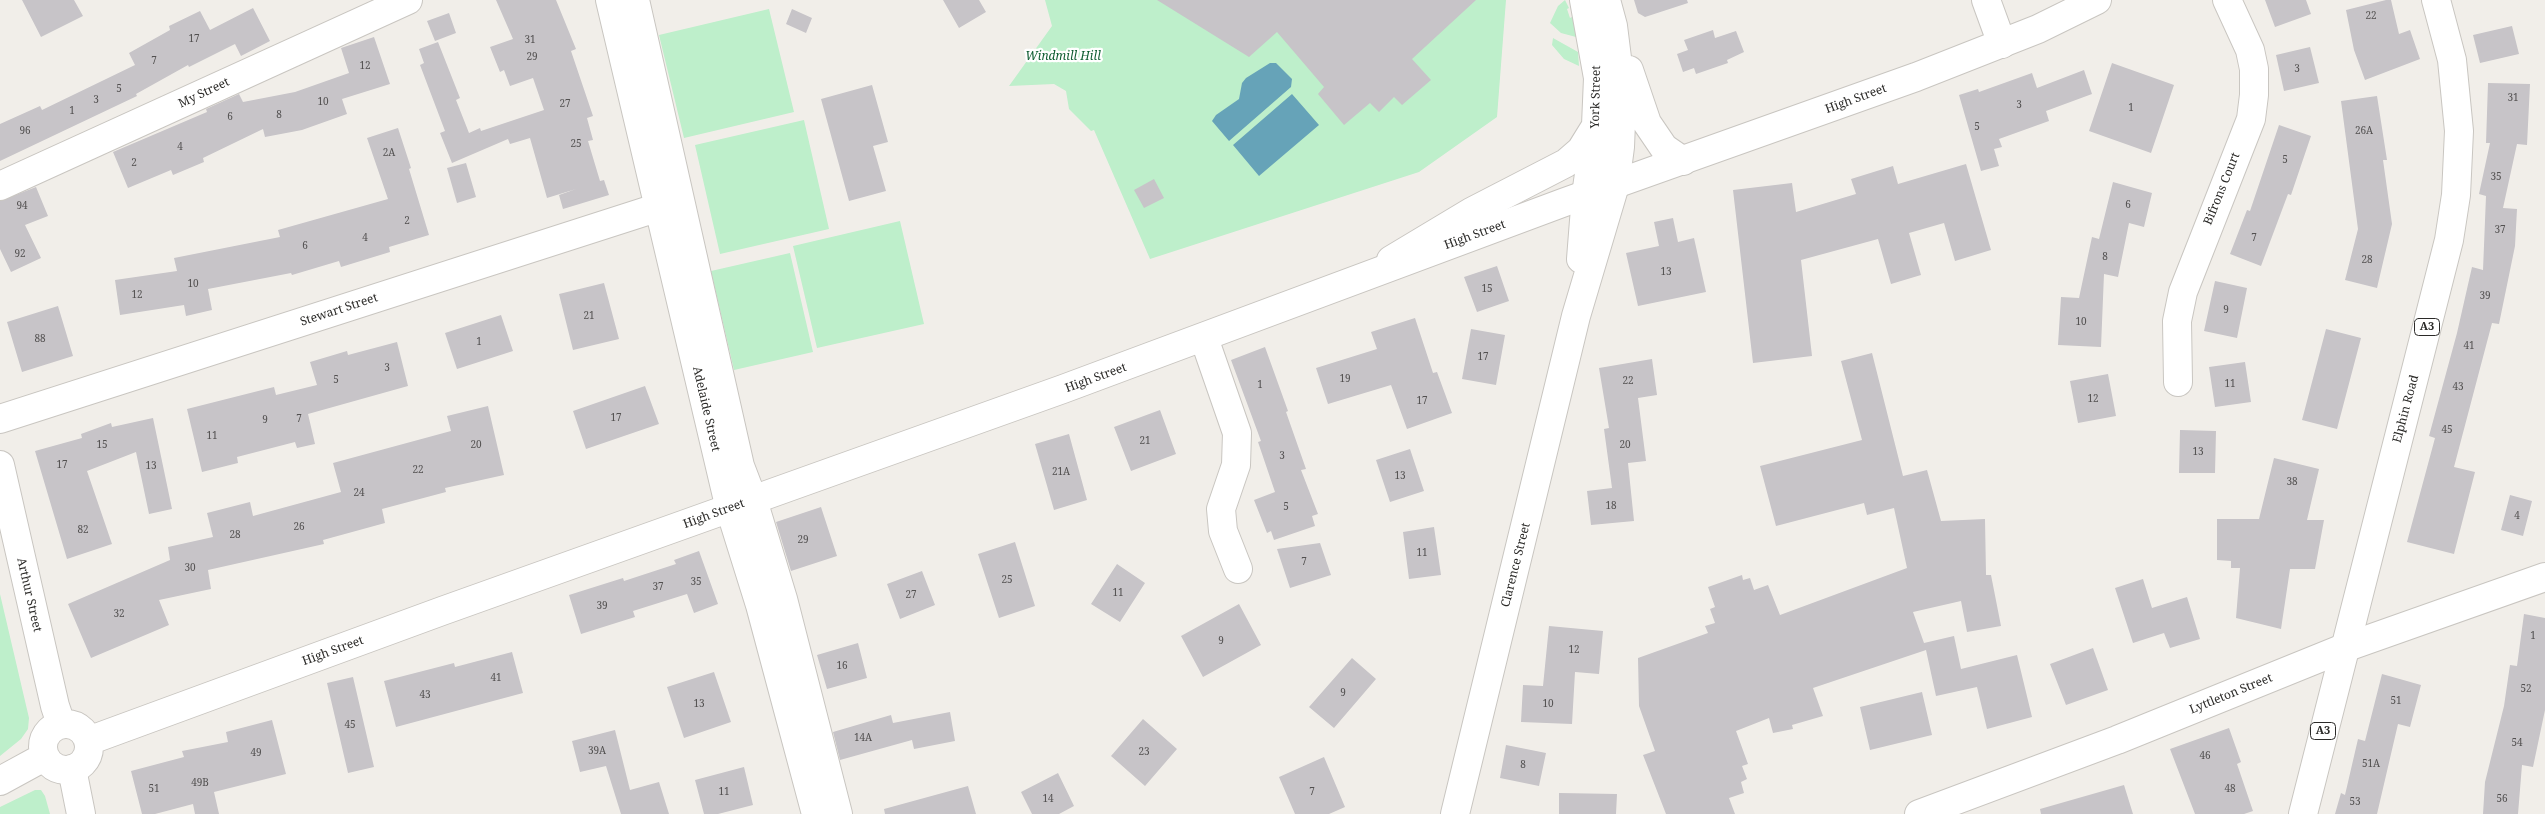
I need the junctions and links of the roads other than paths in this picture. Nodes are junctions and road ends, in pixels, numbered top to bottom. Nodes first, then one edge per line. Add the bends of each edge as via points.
1 (408, 0) edge
2 (1584, 0) edge
3 (1606, 0) edge
4 (1986, 0) edge
5 (2098, 0) edge
6 (2227, 0) edge
7 (2436, 0) edge
8 (623, 5) edge
9 (1614, 26) junction
10 (2002, 44) junction
11 (1596, 125) junction
12 (1683, 160) junction
13 (1615, 185) junction
14 (0, 186) edge
15 (1586, 195) junction
16 (669, 204) junction
17 (1366, 275) junction
18 (1576, 316) junction
19 (1204, 338) junction
20 (2178, 382) dead end
21 (0, 419) edge
22 (0, 465) edge
23 (741, 505) junction
24 (9, 551) edge
25 (1238, 570) dead end
26 (2545, 577) edge
27 (2344, 648) junction
28 (61, 724) junction
29 (88, 741) junction
30 (44, 757) junction
31 (814, 763) junction
32 (72, 770) junction
33 (0, 781) edge
34 (81, 814) edge
35 (816, 814) edge
36 (838, 814) edge
37 (1455, 814) edge
38 (1919, 814) edge
39 (2302, 814) edge

1 - 14 main road, My Street
2 - 11 main road, York Street via 1598,78
3 - 9 main road, York Street
4 - 10 main road
5 - 10 main road, High Street
6 - 20 main road, Bifrons Court via 2250,50 2254,69 2251,119 2183,292 2177,321
7 - 27 main road, Elphin Road / A3 via 2452,60 2457,101 2459,163 2456,196 2449,240
8 - 16 main road, Adelaide Street
9 - 12 main road via 1647,123 1664,148
9 - 13 main road, York Street via 1622,98
10 - 12 main road, High Street
11 - 15 main road, York Street
11 - 17 main road via 1580,150 1566,163 1471,212
12 - 13 main road, High Street
13 - 15 main road, High Street
13 - 18 main road, Clarence Street
15 - 17 main road, High Street
15 - 18 main road, Clarence Street
16 - 21 main road, Stewart Street
16 - 23 main road, Adelaide Street via 730,470
17 - 19 main road, High Street
18 - 37 main road, Clarence Street
19 - 23 main road, High Street
19 - 25 main road via 1238,433 1236,465 1222,500 1221,515 1223,531
22 - 24 main road, Arthur Street
23 - 29 main road, High Street
23 - 31 main road, Adelaide Street
24 - 28 main road, Arthur Street
26 - 27 main road, Lyttleton Street
27 - 38 main road, Lyttleton Street via 2117,740
27 - 39 main road, Elphin Road / A3
28 - 29 main road via 75,725
28 - 30 main road via 45,736 42,743
29 - 32 main road via 88,756
30 - 32 main road via 59,770
30 - 33 main road
31 - 35 main road, Adelaide Street
31 - 36 main road, Adelaide Street
32 - 34 main road

